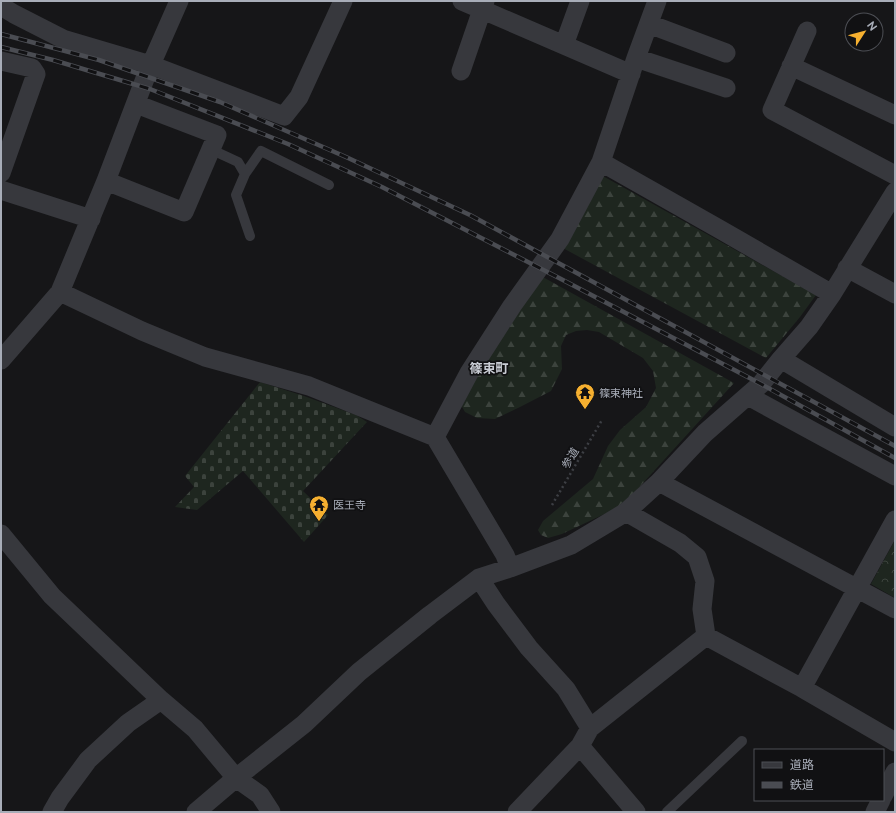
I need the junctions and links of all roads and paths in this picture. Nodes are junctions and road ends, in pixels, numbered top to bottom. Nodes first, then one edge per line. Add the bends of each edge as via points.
1 (179, 1) edge
2 (343, 1) edge
3 (462, 1) edge
4 (580, 1) edge
5 (657, 1) edge
6 (484, 5) edge
7 (1, 6) edge
8 (649, 24) junction
9 (807, 31) dead end
10 (564, 45) junction
11 (726, 53) dead end
12 (1, 60) edge
13 (151, 64) junction
14 (634, 66) junction
15 (791, 66) junction
16 (461, 71) dead end
17 (726, 88) dead end
18 (136, 104) junction
19 (895, 115) edge
20 (210, 149) junction
21 (601, 162) junction
22 (1, 173) edge
23 (245, 174) junction
24 (895, 175) edge
25 (106, 181) junction
26 (329, 185) dead end
27 (1, 190) edge
28 (895, 192) edge
29 (91, 219) junction
30 (250, 236) dead end
31 (847, 268) junction
32 (60, 292) junction
33 (832, 294) junction
34 (895, 294) edge
35 (781, 359) junction
36 (1, 360) edge
37 (748, 396) junction
38 (602, 420) dead end
39 (895, 427) edge
40 (435, 437) junction
41 (895, 476) edge
42 (659, 482) junction
43 (552, 505) dead end
44 (626, 512) junction
45 (895, 520) edge
46 (1, 534) edge
47 (510, 568) junction
48 (479, 578) junction
49 (857, 589) junction
50 (895, 609) edge
51 (706, 636) junction
52 (802, 688) junction
53 (161, 700) junction
54 (590, 728) junction
55 (742, 741) dead end
56 (895, 742) edge
57 (580, 746) junction
58 (895, 772) edge
59 (236, 778) junction
60 (884, 794) edge
61 (880, 801) edge
62 (52, 812) edge
63 (196, 812) edge
64 (271, 812) edge
65 (516, 812) edge
66 (636, 812) edge
67 (667, 812) edge
68 (875, 812) edge

1 - 13 street
2 - 13 street via 299,96 284,116
3 - 6 street
4 - 10 street
5 - 8 street
6 - 10 street
6 - 16 street
7 - 13 street via 63,39
8 - 11 street
8 - 14 street
9 - 15 street
10 - 14 street
12 - 22 street via 32,68 36,74
13 - 18 street
14 - 17 street
14 - 21 street
15 - 19 street
15 - 24 street via 772,110
18 - 20 street via 216,135
18 - 25 street
20 - 23 lane via 238,162
20 - 25 street via 184,212
21 - 33 street
21 - 40 street via 560,239 512,306 469,373
23 - 26 lane via 261,151
23 - 30 lane via 236,195
25 - 29 street
27 - 29 street
28 - 31 street
29 - 32 street
31 - 33 street
31 - 34 street
32 - 36 street
32 - 40 street via 142,331 205,357 309,386
33 - 35 street via 809,328
35 - 37 street
35 - 39 street
37 - 41 street
37 - 42 street via 705,433
38 - 43 path, 参道
40 - 47 street via 505,555
42 - 44 street
42 - 49 street
44 - 47 street via 570,545
44 - 51 street via 680,543 697,557 705,581 702,609
45 - 49 street
46 - 53 street via 52,596
47 - 48 street
48 - 54 street via 529,648 566,689
48 - 59 street via 359,672 304,724
49 - 50 street
49 - 52 street
51 - 52 street
51 - 54 street
52 - 56 street
53 - 59 street via 195,730
53 - 62 street via 128,723 88,760
54 - 57 street
55 - 67 lane
57 - 65 street
57 - 66 street
58 - 60 street
59 - 63 street
59 - 64 street via 260,795
61 - 68 street

